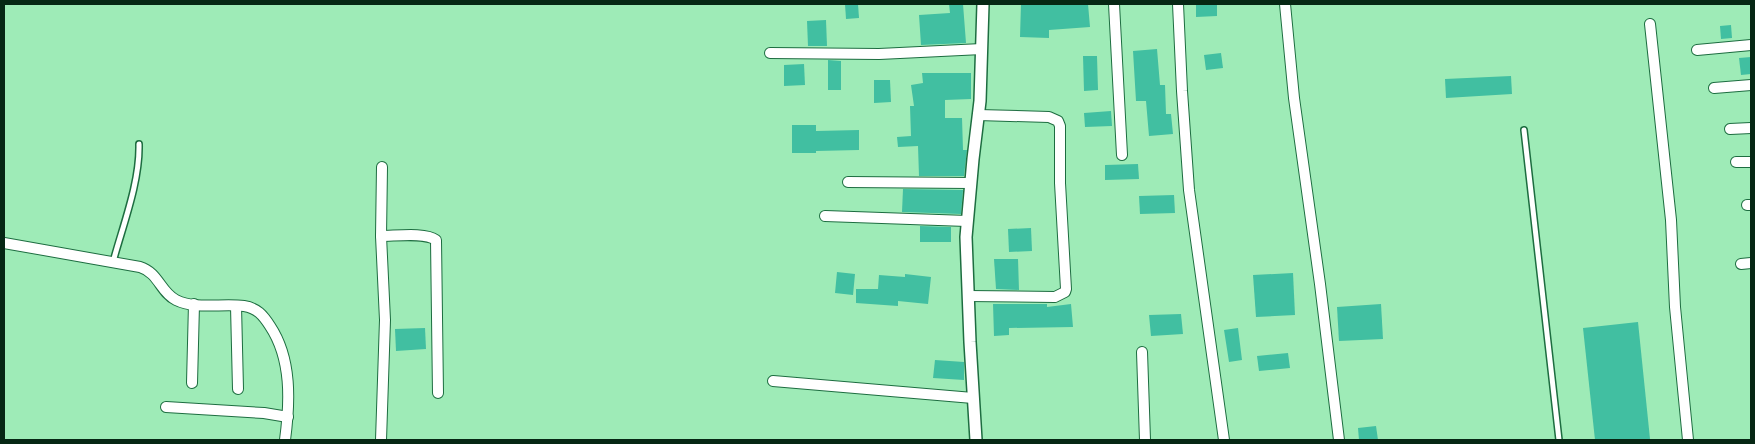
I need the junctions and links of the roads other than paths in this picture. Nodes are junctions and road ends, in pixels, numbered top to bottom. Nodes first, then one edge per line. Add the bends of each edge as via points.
1 (983, 4) edge
2 (1114, 4) edge
3 (1178, 4) edge
4 (1285, 4) edge
5 (1650, 24) dead end
6 (1751, 44) edge
7 (982, 49) junction
8 (1697, 50) dead end
9 (770, 53) dead end
10 (1751, 85) edge
11 (1714, 88) dead end
12 (978, 115) junction
13 (1751, 128) edge
14 (1730, 129) dead end
15 (1524, 130) dead end
16 (139, 144) dead end
17 (1122, 155) dead end
18 (1736, 162) dead end
19 (1751, 162) edge
20 (382, 167) dead end
21 (848, 182) dead end
22 (971, 183) junction
23 (825, 216) dead end
24 (968, 221) junction
25 (381, 236) junction
26 (4, 243) edge
27 (113, 262) junction
28 (968, 296) junction
29 (194, 304) junction
30 (236, 306) junction
31 (1142, 352) dead end
32 (773, 381) dead end
33 (192, 383) dead end
34 (238, 389) dead end
35 (438, 393) dead end
36 (974, 398) junction
37 (166, 407) dead end
38 (288, 417) junction
39 (285, 440) edge
40 (381, 440) edge
41 (976, 440) edge
42 (1145, 440) edge
43 (1224, 440) edge
44 (1339, 440) edge
45 (1560, 440) edge
46 (1688, 440) edge

1 - 7 street
2 - 17 street
3 - 43 street via 1189,190
4 - 44 street via 1295,107
5 - 46 street via 1672,228 1675,307
6 - 8 street
7 - 9 street via 879,54
7 - 12 street
10 - 11 street
12 - 22 street
12 - 28 street via 1049,117 1058,122 1066,289 1055,297
13 - 14 street
15 - 45 lane
16 - 27 lane via 136,175
18 - 19 street
20 - 25 street
21 - 22 street
22 - 24 street
23 - 24 street
24 - 28 street
25 - 35 street via 424,236 436,240
25 - 40 street via 385,320
26 - 27 street
27 - 29 street via 147,270 154,274 169,295
28 - 36 street
29 - 30 street
29 - 33 street
30 - 34 street
30 - 38 street via 259,311 279,340 288,376
31 - 42 street
32 - 36 street
36 - 41 street
37 - 38 street
38 - 39 street

